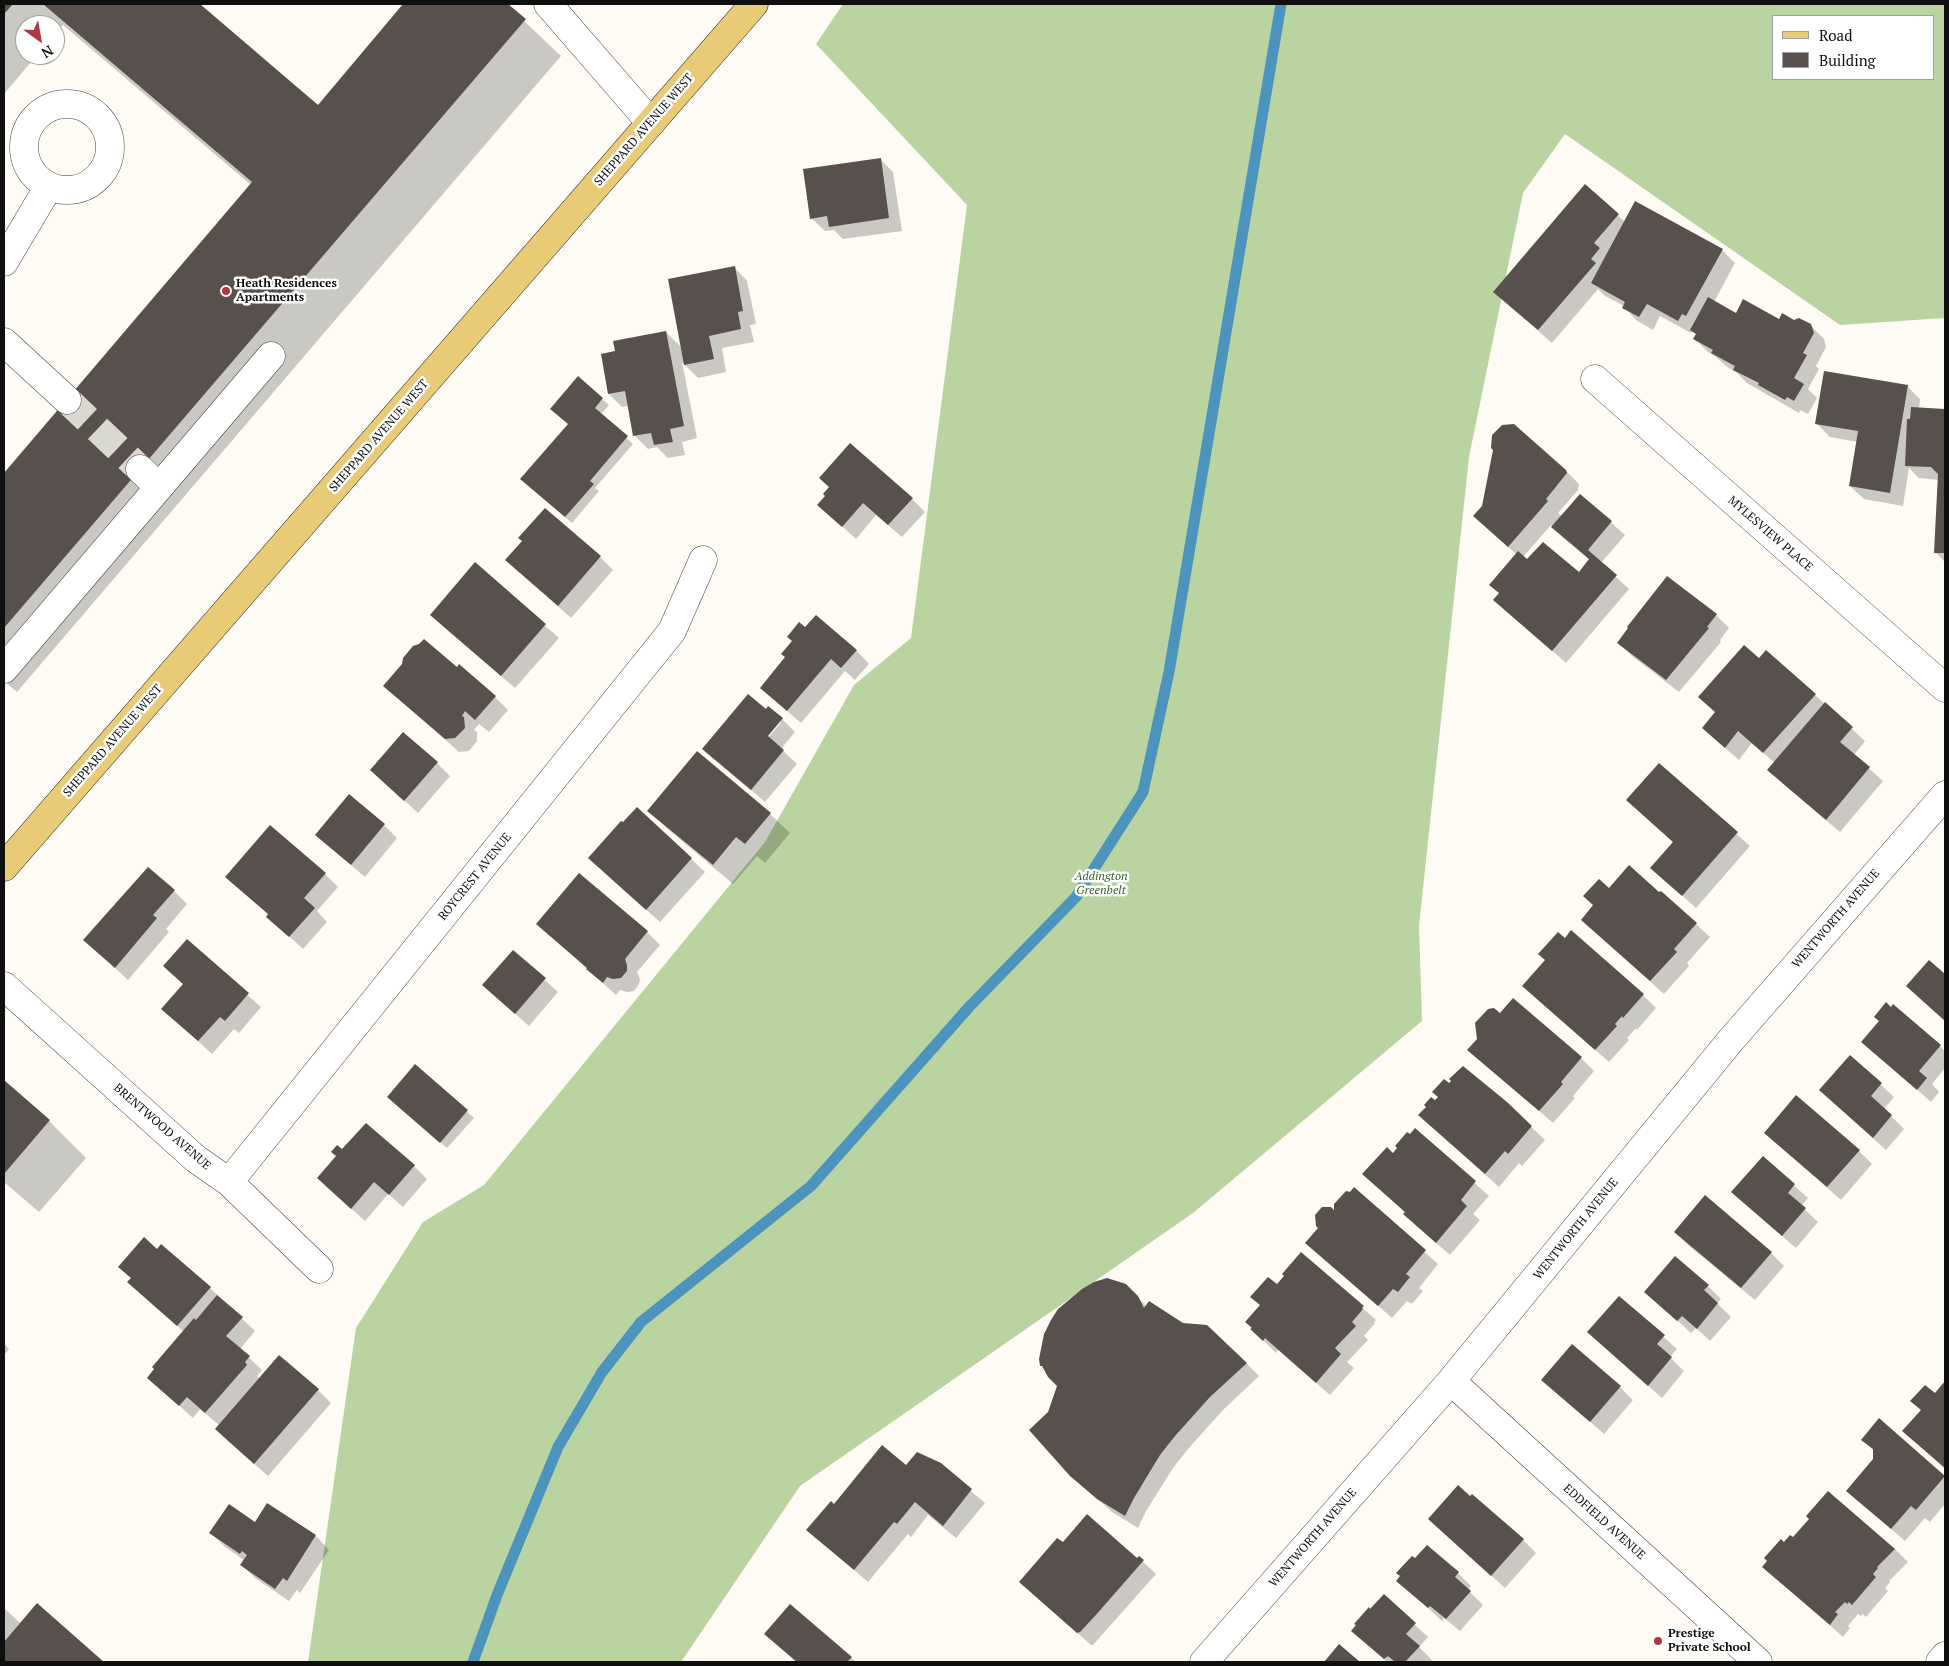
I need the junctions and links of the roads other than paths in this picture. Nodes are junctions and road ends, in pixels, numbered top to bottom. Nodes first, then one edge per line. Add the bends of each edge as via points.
1 (548, 4) edge
2 (754, 4) edge
3 (651, 123) junction
4 (49, 186) dead end
5 (4, 262) edge
6 (4, 342) edge
7 (271, 356) dead end
8 (1595, 380) dead end
9 (67, 400) tunnel mouth
10 (703, 560) dead end
11 (4, 669) edge
12 (1945, 688) edge
13 (1945, 795) edge
14 (4, 867) edge
15 (4, 986) edge
16 (229, 1182) junction
17 (319, 1269) dead end
18 (1451, 1381) junction
19 (1945, 1656) edge
20 (1204, 1662) edge
21 (1758, 1662) edge
22 (1940, 1662) edge

1 - 3 street
2 - 3 main road, SHEPPARD AVENUE WEST
3 - 14 main road, SHEPPARD AVENUE WEST
4 - 5 street
6 - 9 street
7 - 11 street via 149,478
8 - 12 street, MYLESVIEW PLACE
10 - 16 street, ROYCREST AVENUE via 672,632
13 - 18 street, WENTWORTH AVENUE via 1731,1040
15 - 16 street, BRENTWOOD AVENUE via 196,1159
16 - 17 street, BRENTWOOD AVENUE
18 - 20 street, WENTWORTH AVENUE
18 - 21 street, EDDFIELD AVENUE
19 - 22 street

